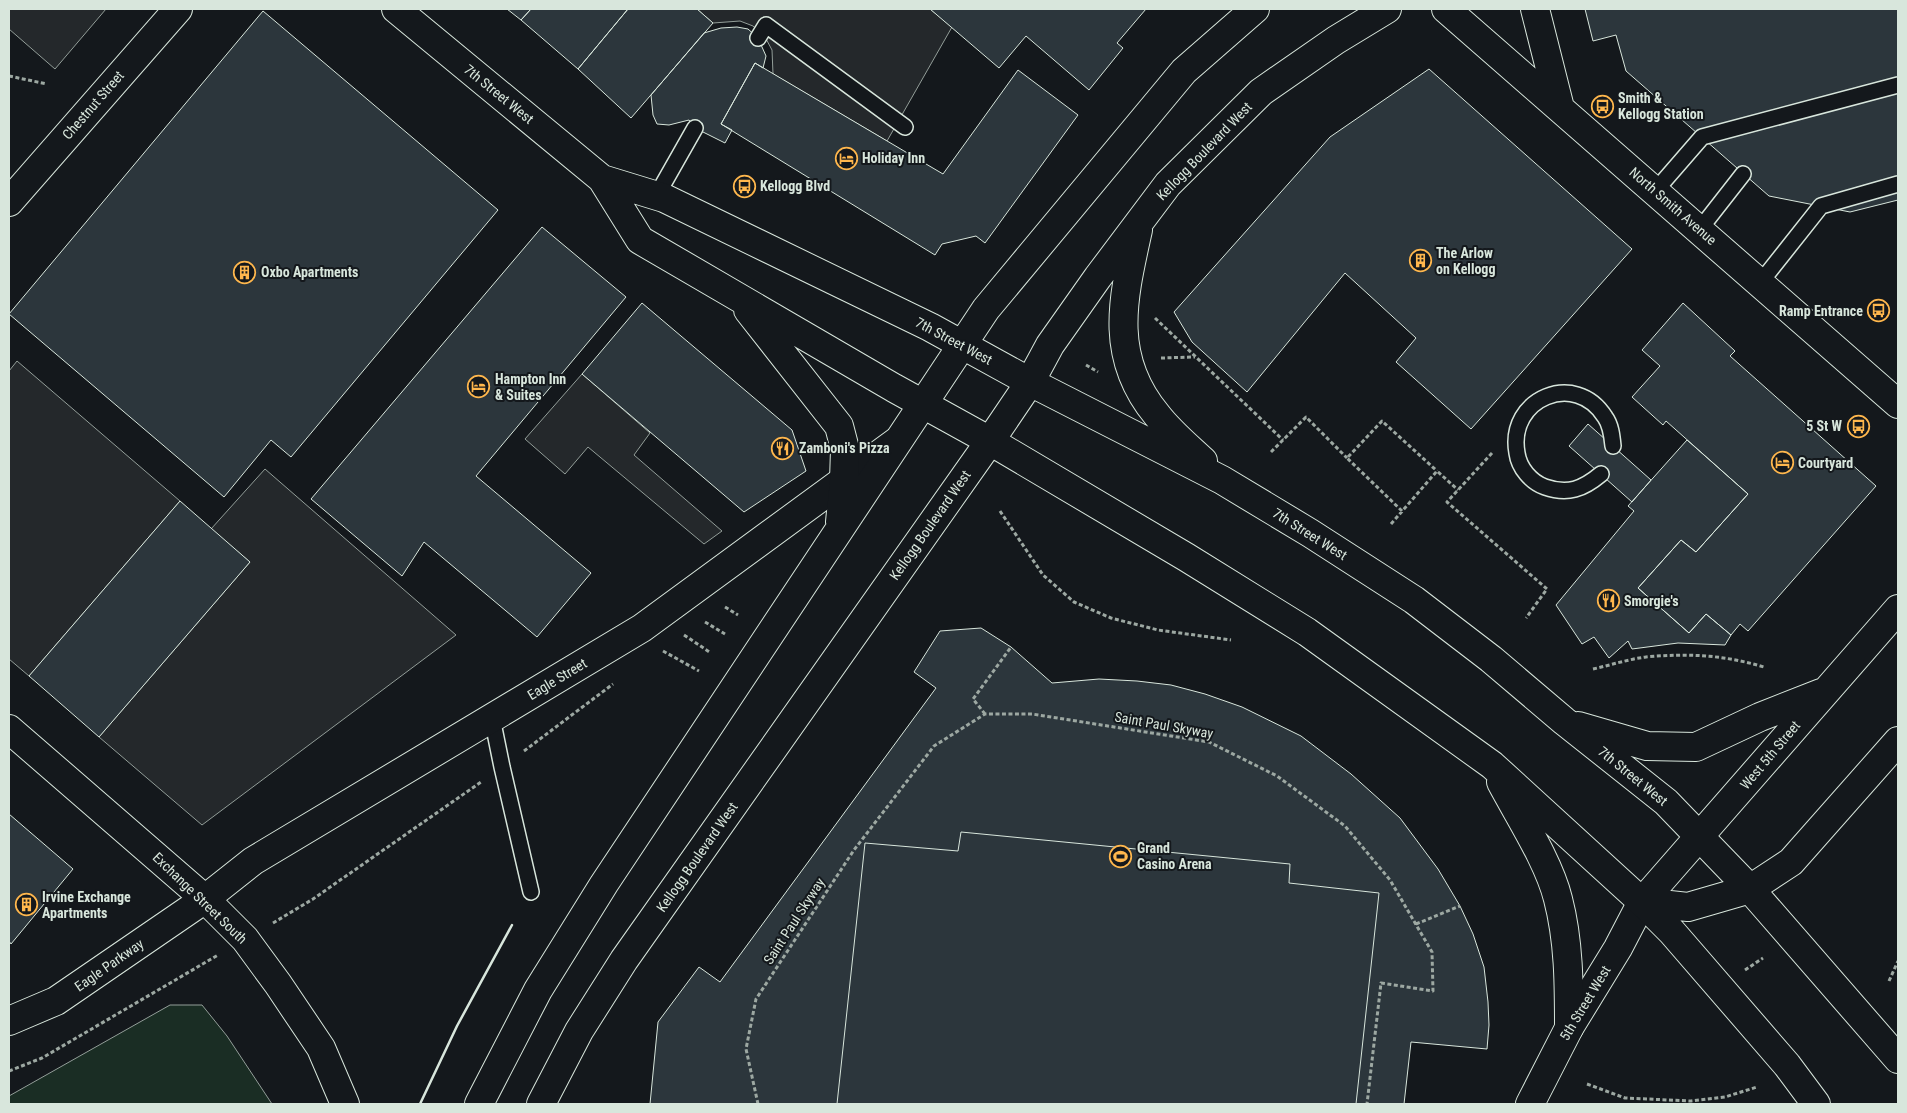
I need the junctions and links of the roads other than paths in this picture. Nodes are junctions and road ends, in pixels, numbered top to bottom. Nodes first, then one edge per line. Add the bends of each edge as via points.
1 (178, 9) edge
2 (396, 9) edge
3 (1255, 9) edge
4 (1387, 9) edge
5 (1446, 9) edge
6 (1535, 9) edge
7 (758, 38) dead end
8 (1898, 85) edge
9 (1560, 108) junction
10 (905, 127) dead end
11 (695, 128) dead end
12 (1743, 174) dead end
13 (602, 179) junction
14 (1898, 184) edge
15 (1656, 190) junction
16 (657, 196) junction
17 (9, 202) edge
18 (1140, 222) junction
19 (1700, 229) junction
20 (1760, 283) junction
21 (739, 299) junction
22 (961, 343) junction
23 (1030, 382) junction
24 (922, 404) junction
25 (1898, 404) edge
26 (897, 441) junction
27 (990, 441) junction
28 (1613, 446) dead end
29 (1601, 474) dead end
30 (1222, 480) junction
31 (844, 481) junction
32 (840, 527) junction
33 (1898, 609) edge
34 (1825, 692) junction
35 (492, 718) junction
36 (1564, 721) junction
37 (9, 729) edge
38 (1898, 742) edge
39 (1492, 765) junction
40 (1701, 836) junction
41 (1750, 889) junction
42 (531, 892) dead end
43 (204, 899) junction
44 (1642, 902) junction
45 (9, 1021) edge
46 (1569, 1028) junction
47 (1898, 1059) edge
48 (345, 1104) edge
49 (478, 1104) edge
50 (541, 1104) edge
51 (1530, 1104) edge
52 (1816, 1104) edge

1 - 17 main road, Chestnut Street
2 - 13 main road, 7th Street West
3 - 22 main road via 1184,71
4 - 18 main road, Kellogg Boulevard West via 1261,92 1168,184
5 - 9 main road, North Smith Avenue
6 - 9 main road
7 - 10 lane via 766,25
8 - 15 lane via 1702,138
9 - 15 main road, North Smith Avenue
11 - 16 lane
12 - 19 lane
13 - 16 main road, 7th Street West
13 - 21 main road, 7th Street West via 640,240
14 - 20 lane via 1821,206
15 - 19 main road, North Smith Avenue
16 - 22 main road, 7th Street West
18 - 23 main road, Kellogg Boulevard West via 1050,345
18 - 30 main road via 1125,288 1122,330 1128,363 1136,386 1157,415
19 - 20 main road, North Smith Avenue
20 - 25 main road, North Smith Avenue
21 - 24 main road, 7th Street West
21 - 31 main road via 839,426 845,449
22 - 23 main road, 7th Street West
22 - 24 main road
23 - 27 main road, Kellogg Boulevard West
23 - 30 main road, 7th Street West
24 - 26 main road
24 - 27 main road, 7th Street West
26 - 31 main road, Eagle Street
26 - 32 main road
27 - 39 main road, 7th Street West via 1307,632
27 - 50 main road, Kellogg Boulevard West via 624,960 579,1030
28 - 29 lane via 1606,417 1596,405 1583,397 1568,394 1553,394 1538,400 1525,412 1517,427 1515,444 1518,460 1526,474 1540,485 1555,491 1572,490 1588,485
30 - 36 main road, 7th Street West via 1414,600
31 - 32 main road
31 - 35 main road, Eagle Street via 642,628
32 - 49 main road via 538,990
33 - 34 main road, West 5th Street
34 - 36 main road via 1760,716 1696,747 1646,746
34 - 40 main road, West 5th Street
35 - 42 lane
35 - 43 main road, Eagle Street via 253,861
36 - 40 main road, 7th Street West via 1666,802
37 - 43 main road, Exchange Street South
38 - 41 main road via 1791,862
39 - 44 main road, 7th Street West
39 - 46 main road via 1558,897 1569,974
40 - 41 main road, 7th Street West
40 - 44 main road, West 5th Street
41 - 44 main road via 1688,907
41 - 47 main road, 7th Street West
43 - 45 main road, Eagle Parkway via 56,1001
43 - 48 main road, Exchange Street South via 245,939 278,984 321,1048
44 - 46 main road, 5th Street West
44 - 52 main road, 7th Street West via 1768,1043
46 - 51 main road, 5th Street West

